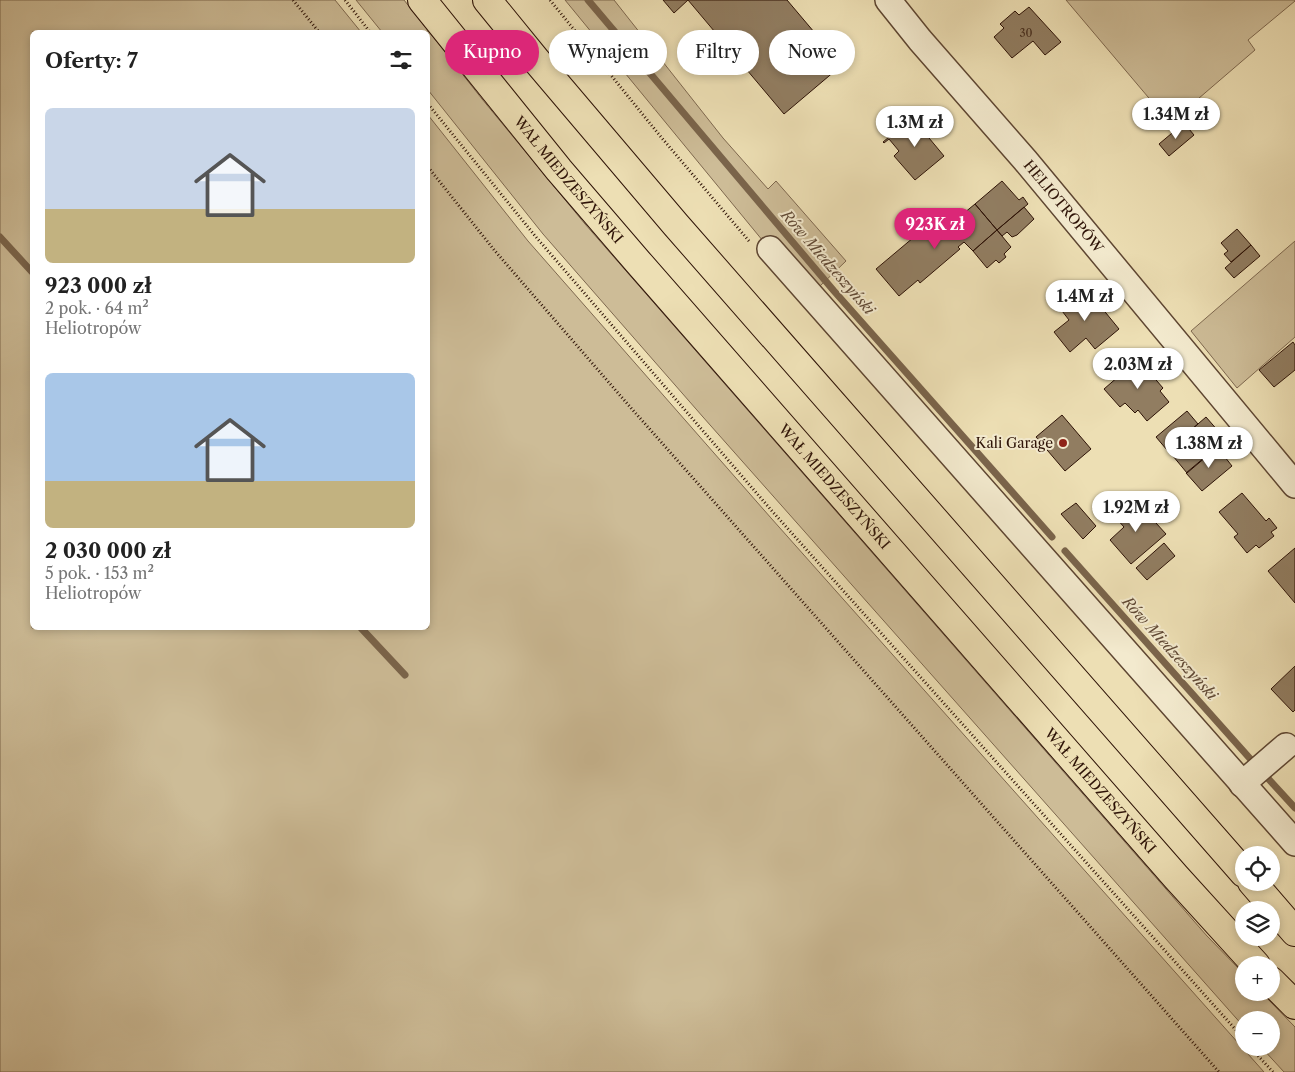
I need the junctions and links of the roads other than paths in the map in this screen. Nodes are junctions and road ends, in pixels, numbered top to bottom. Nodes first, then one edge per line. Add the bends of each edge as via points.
1 (422, 0) edge
2 (488, 0) edge
3 (888, 0) edge
4 (761, 247) road end
5 (1295, 485) edge
6 (1286, 746) dead end
7 (1242, 784) junction
8 (1295, 843) edge
9 (1235, 863) edge
10 (1260, 891) edge
11 (1295, 932) edge
12 (1248, 956) edge
13 (1280, 990) edge
14 (1295, 1005) edge

1 - 12 main road, WAŁ MIEDZESZYŃSKI via 553,163 638,262
2 - 9 main road via 669,218
3 - 5 street, HELIOTROPÓW
4 - 7 street
6 - 7 street
7 - 8 street
10 - 11 main road
13 - 14 main road

